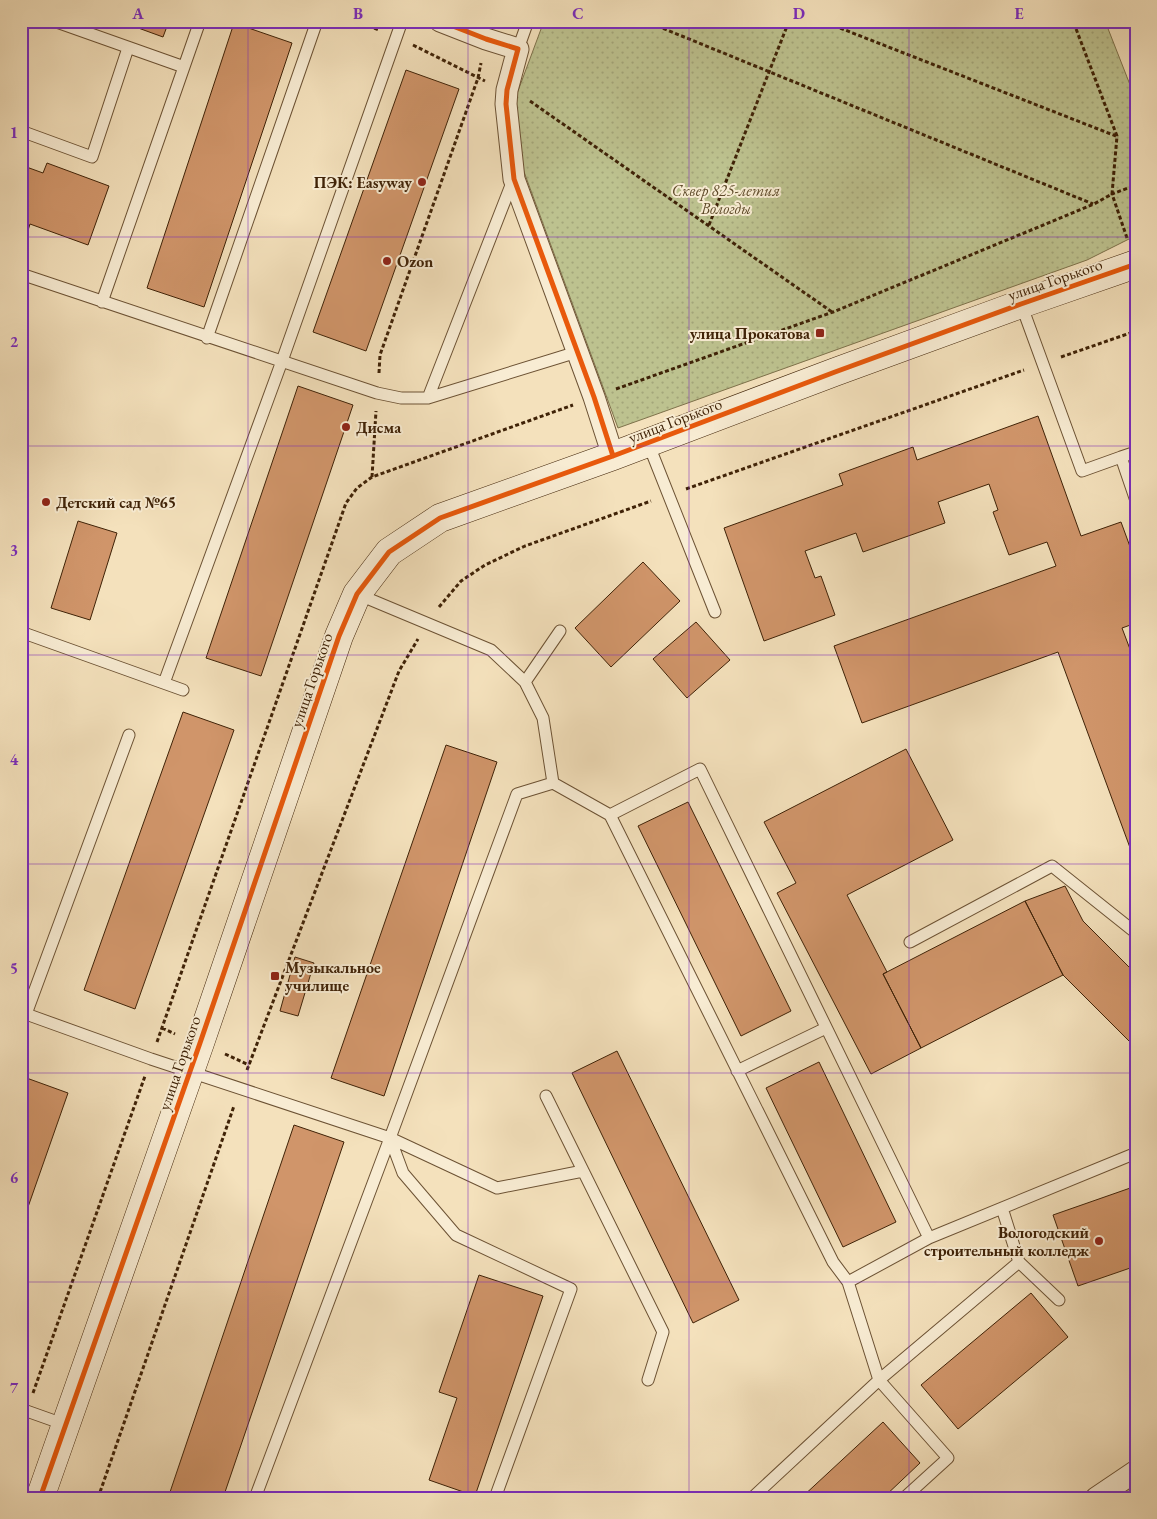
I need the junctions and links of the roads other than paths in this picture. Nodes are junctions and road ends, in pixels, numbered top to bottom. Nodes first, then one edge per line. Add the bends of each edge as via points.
1 (54, 21) edge
2 (200, 21) edge
3 (317, 21) edge
4 (402, 21) edge
5 (440, 21) edge
6 (528, 21) edge
7 (128, 48) junction
8 (518, 49) junction
9 (184, 68) junction
10 (21, 131) edge
11 (514, 179) junction
12 (1133, 255) edge
13 (21, 274) edge
14 (102, 302) junction
15 (1021, 304) junction
16 (207, 338) junction
17 (577, 352) junction
18 (282, 361) junction
19 (428, 398) junction
20 (648, 443) junction
21 (1136, 452) edge
22 (613, 456) junction
23 (1121, 457) junction
24 (1136, 501) edge
25 (358, 594) junction
26 (715, 612) dead end
27 (560, 630) dead end
28 (21, 632) edge
29 (525, 682) junction
30 (164, 683) junction
31 (183, 690) dead end
32 (129, 735) dead end
33 (553, 783) junction
34 (610, 815) junction
35 (1136, 933) edge
36 (910, 942) dead end
37 (826, 1028) junction
38 (738, 1071) junction
39 (190, 1072) junction
40 (546, 1096) dead end
41 (390, 1138) junction
42 (1136, 1153) edge
43 (584, 1171) junction
44 (1002, 1208) junction
45 (929, 1238) junction
46 (1019, 1262) junction
47 (848, 1282) junction
48 (1059, 1300) dead end
49 (648, 1380) dead end
50 (879, 1380) junction
51 (21, 1409) edge
52 (66, 1425) junction
53 (1136, 1471) edge
54 (40, 1498) edge
55 (255, 1498) edge
56 (495, 1498) edge
57 (752, 1498) edge
58 (904, 1498) edge
59 (1096, 1498) edge

1 - 7 lane
2 - 9 lane
3 - 16 lane
4 - 18 lane
5 - 8 street
6 - 8 lane
7 - 9 lane
7 - 10 lane via 92,157
8 - 11 street via 506,104
9 - 14 lane
11 - 17 street
11 - 19 lane
12 - 15 street, улица Горького
13 - 14 lane
14 - 16 lane
15 - 20 street, улица Горького
15 - 23 lane via 1082,471
16 - 18 lane
17 - 19 lane
17 - 22 street
18 - 19 lane via 377,394
18 - 30 lane
20 - 22 street, улица Горького
20 - 26 lane
21 - 23 lane
22 - 25 street, улица Горького via 440,518 389,552
23 - 24 lane
25 - 29 lane via 491,650
25 - 39 street, улица Горького via 339,636
27 - 29 lane
28 - 30 lane
29 - 33 lane via 543,718
30 - 31 lane
32 - 39 lane via 26,1014
33 - 34 lane
33 - 41 lane via 517,794
34 - 37 lane via 700,769
34 - 38 lane
35 - 36 lane via 1052,866
37 - 38 lane
37 - 45 lane
38 - 47 lane via 833,1262
39 - 41 lane
39 - 52 street, улица Горького
40 - 43 lane
41 - 43 lane via 497,1188
41 - 55 lane
41 - 56 lane via 403,1173 456,1235 571,1289
42 - 44 lane
43 - 49 lane via 663,1332
44 - 45 lane
44 - 46 lane
45 - 47 lane
46 - 48 lane
46 - 50 lane
47 - 50 lane
50 - 57 lane
50 - 58 lane via 948,1458
51 - 52 lane
52 - 54 street, улица Горького
53 - 59 street

